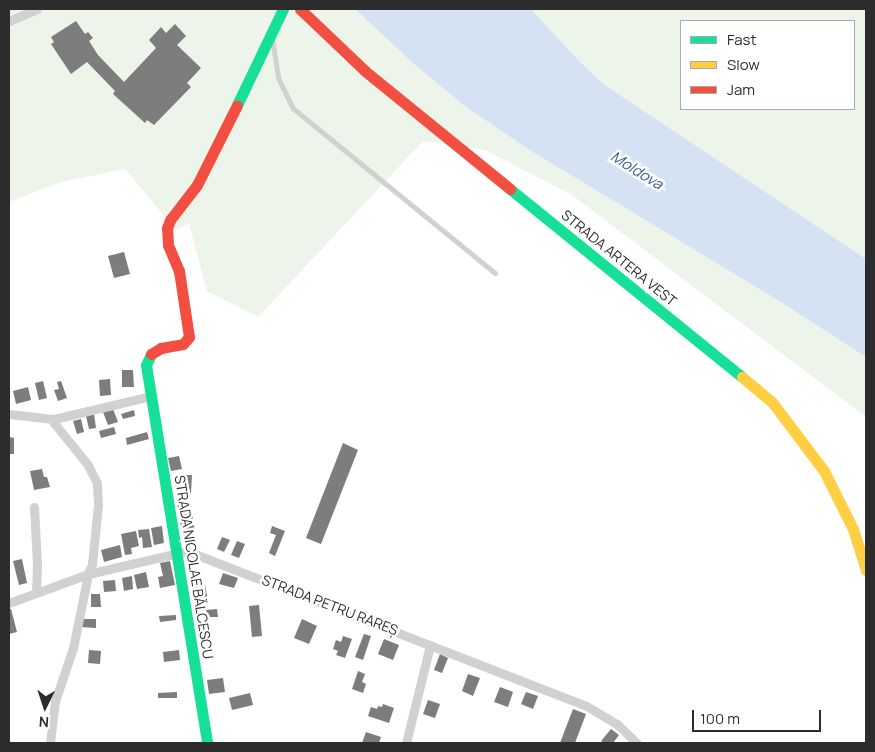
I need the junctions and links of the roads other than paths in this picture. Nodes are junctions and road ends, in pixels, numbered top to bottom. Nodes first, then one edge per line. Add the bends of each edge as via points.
1 (37, 9) edge
2 (283, 9) edge
3 (300, 9) edge
4 (9, 21) edge
5 (270, 38) junction
6 (495, 273) dead end
7 (151, 396) junction
8 (9, 414) edge
9 (54, 419) junction
10 (34, 508) dead end
11 (177, 554) junction
12 (866, 570) edge
13 (88, 574) junction
14 (36, 593) junction
15 (9, 603) edge
16 (430, 645) junction
17 (50, 743) edge
18 (207, 743) edge
19 (406, 743) edge
20 (637, 743) edge

1 - 4 street
2 - 5 main road
3 - 12 main road, STRADA ARTERA VEST via 365,71 772,402 824,471 853,529
5 - 6 lane via 274,42 279,79 293,108
5 - 7 main road, STRADA NICOLAE BĂLCESCU via 197,185 167,228 168,245 179,271 189,337 183,344 152,352 146,365
7 - 9 street
7 - 11 main road, STRADA NICOLAE BĂLCESCU
8 - 9 street
9 - 13 street via 98,483 96,531
10 - 14 street
11 - 13 street, STRADA PETRU RAREȘ
11 - 16 street, STRADA PETRU RAREȘ via 187,551 219,562
11 - 18 main road, STRADA NICOLAE BĂLCESCU
13 - 14 street, STRADA PETRU RAREȘ
13 - 17 street via 73,648 55,701
14 - 15 street, STRADA PETRU RAREȘ
16 - 19 street
16 - 20 street, STRADA PETRU RAREȘ via 585,705 618,724

